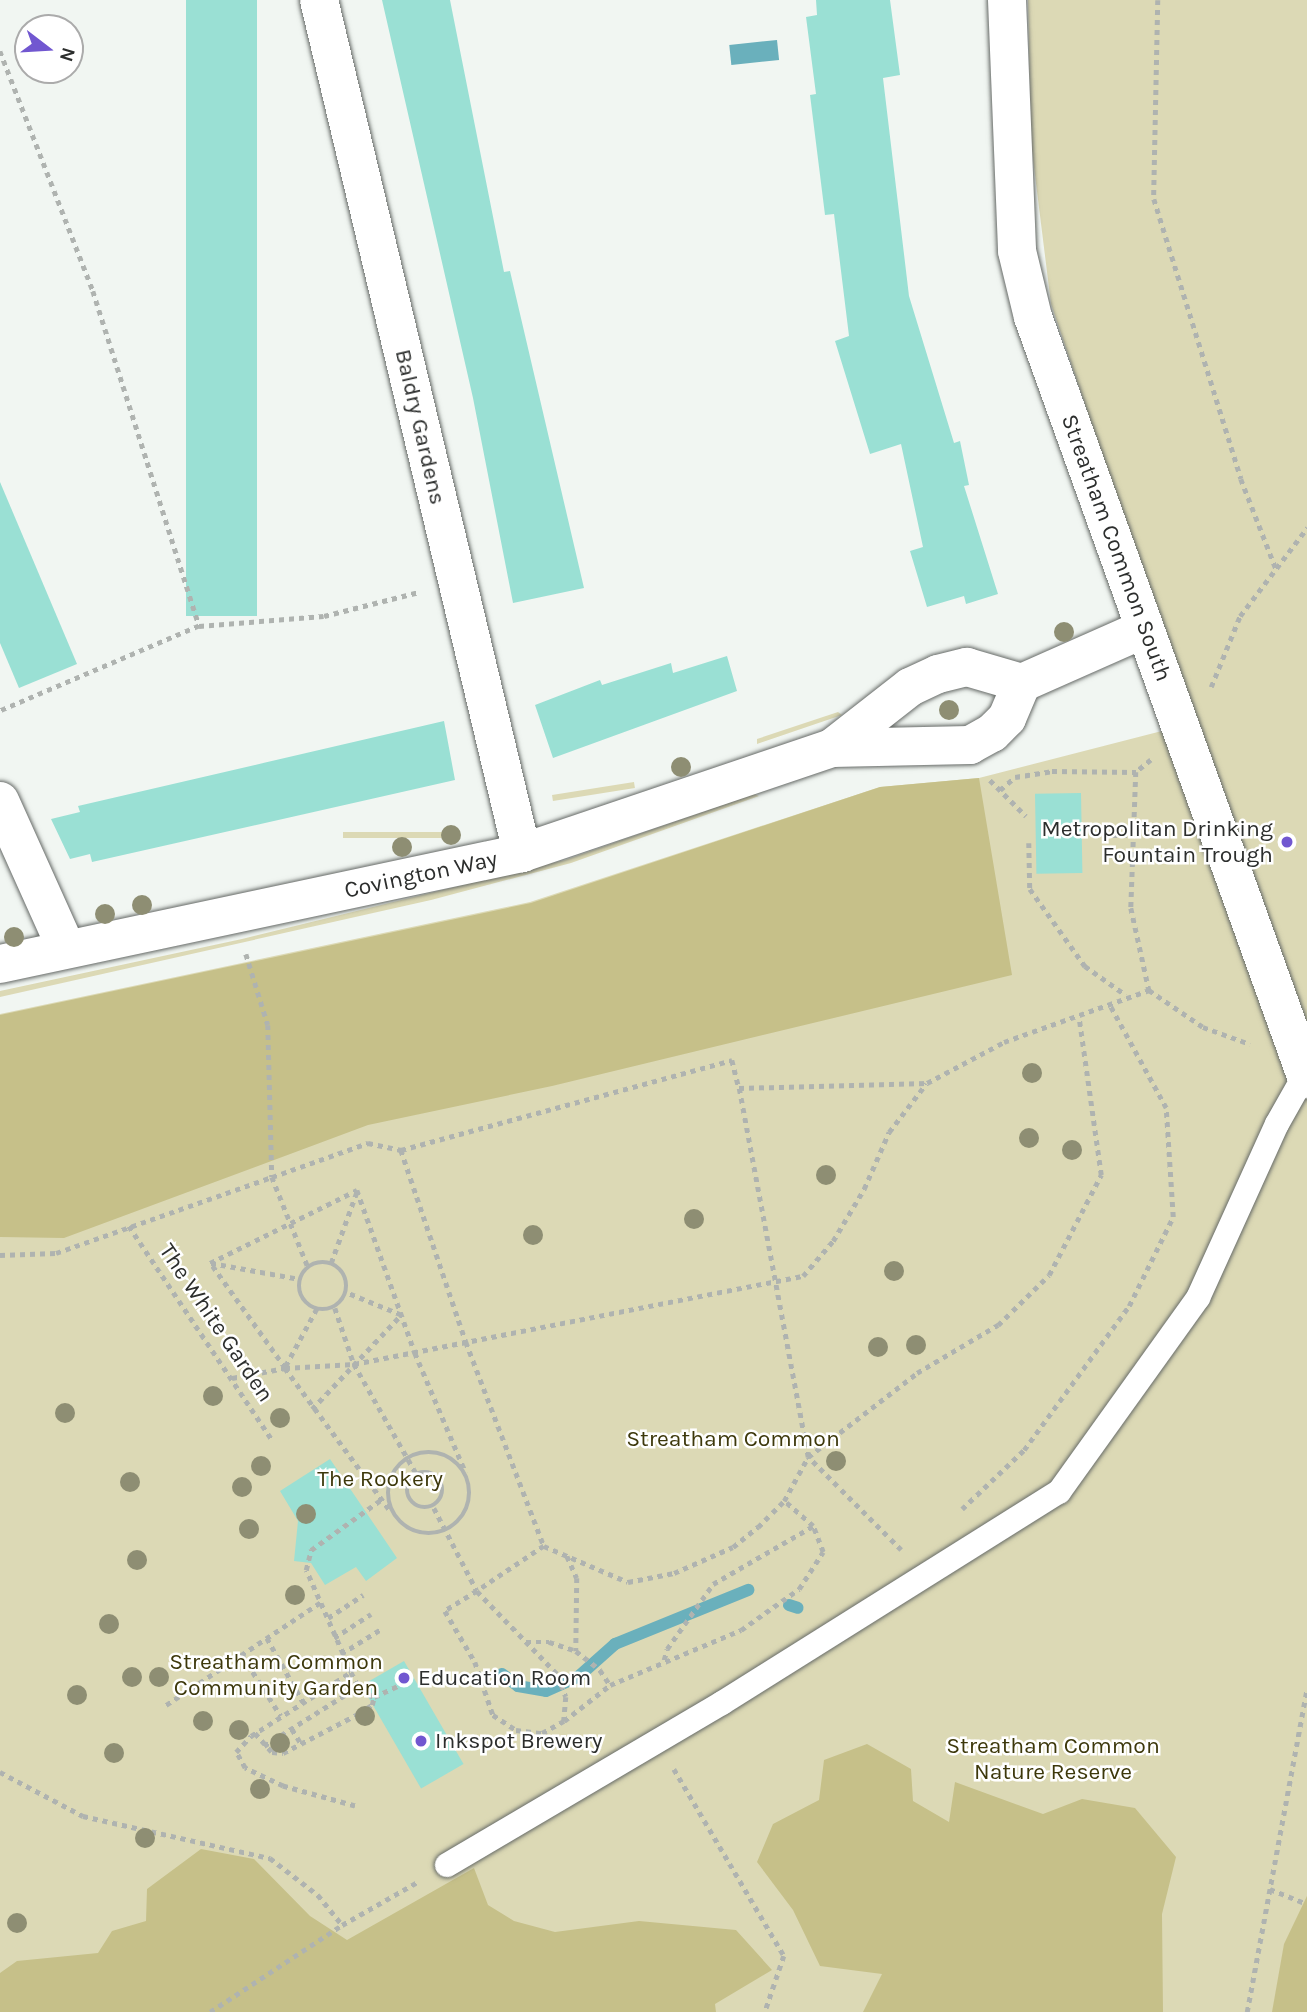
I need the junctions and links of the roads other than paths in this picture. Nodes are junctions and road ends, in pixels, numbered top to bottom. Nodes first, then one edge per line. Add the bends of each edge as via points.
1 (319, 0) edge
2 (1007, 0) edge
3 (1144, 629) junction
4 (1021, 683) junction
5 (832, 748) junction
6 (0, 801) edge
7 (522, 853) junction
8 (66, 948) junction
9 (0, 964) edge
10 (1306, 1078) edge
11 (447, 1865) road end

1 - 7 street, Baldry Gardens
2 - 3 street, Streatham Common South via 1017,251 1033,317
3 - 4 street
3 - 10 street, Streatham Common South
4 - 5 street, Covington Way via 967,667 938,674 909,688
4 - 5 street, Covington Way via 1006,718 992,733 970,745
5 - 7 street, Covington Way
6 - 8 street
7 - 8 street, Covington Way via 236,917
8 - 9 street, Covington Way
10 - 11 lane via 1277,1125 1198,1298 1059,1492 658,1741

